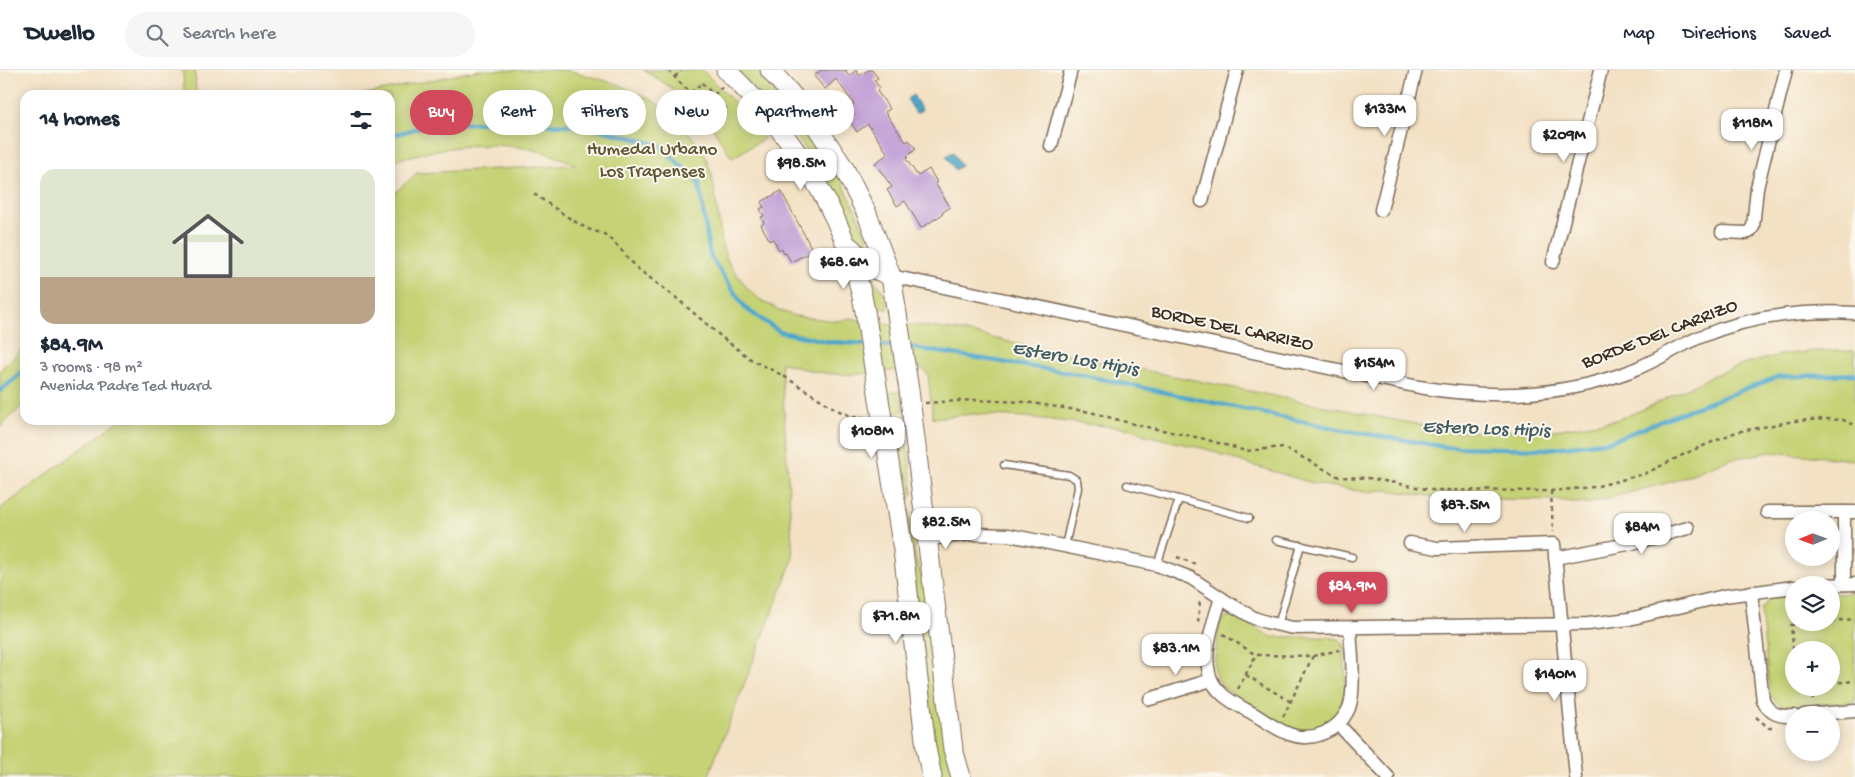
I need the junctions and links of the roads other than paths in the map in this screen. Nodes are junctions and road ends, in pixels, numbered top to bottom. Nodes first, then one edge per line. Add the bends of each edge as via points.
1 (770, 70) edge
2 (1071, 70) edge
3 (1237, 70) edge
4 (1416, 70) edge
5 (1601, 70) edge
6 (1786, 70) edge
7 (722, 79) edge
8 (1051, 146) dead end
9 (1202, 201) dead end
10 (1381, 210) dead end
11 (1722, 232) dead end
12 (844, 241) junction
13 (1553, 262) dead end
14 (890, 276) junction
15 (1855, 313) edge
16 (1004, 465) dead end
17 (1128, 485) dead end
18 (1179, 499) junction
19 (896, 503) junction
20 (1766, 512) dead end
21 (1849, 512) edge
22 (924, 516) junction
23 (1249, 518) dead end
24 (1688, 528) dead end
25 (927, 539) junction
26 (1276, 540) dead end
27 (1410, 543) dead end
28 (1300, 545) junction
29 (1065, 546) junction
30 (1352, 557) dead end
31 (1555, 558) junction
32 (1159, 559) junction
33 (1850, 584) edge
34 (1785, 588) edge
35 (1751, 592) junction
36 (1221, 598) junction
37 (1561, 625) junction
38 (1278, 626) junction
39 (1350, 628) junction
40 (1211, 680) junction
41 (1150, 698) dead end
42 (1855, 710) edge
43 (1840, 711) edge
44 (1785, 716) edge
45 (1338, 724) junction
46 (932, 777) edge
47 (961, 777) edge
48 (1388, 777) edge
49 (1576, 777) edge

1 - 14 main road via 806,111 844,168 867,214
2 - 8 street
3 - 9 street
4 - 10 street
5 - 13 street
6 - 11 street via 1758,188 1753,227 1745,233
7 - 12 main road via 764,109 794,148 821,192
12 - 14 main road via 872,268
12 - 19 main road via 853,261 866,311 875,413
14 - 15 street, BORDE DEL CARRIZO via 1419,387 1471,394 1526,394 1577,387 1651,363 1700,337 1750,321 1803,312
14 - 22 main road via 916,393
16 - 29 lane via 1069,475 1077,480
17 - 18 lane
18 - 23 lane
18 - 32 lane
19 - 22 main road via 911,504
19 - 46 main road
20 - 21 street
21 - 33 street
22 - 25 main road
24 - 31 street via 1633,544
25 - 29 street via 998,534
25 - 47 main road via 953,749
26 - 28 lane
27 - 31 street via 1437,548 1554,544
28 - 30 lane
28 - 38 lane
29 - 32 street
31 - 37 street
32 - 36 street
34 - 35 street
35 - 37 street via 1629,619
35 - 44 street via 1762,701 1776,715
36 - 38 street via 1254,618
36 - 40 street via 1207,664
37 - 39 street
37 - 49 street
38 - 39 street
39 - 45 street via 1352,696
40 - 41 street
40 - 45 street via 1218,691 1232,702 1291,735 1311,737
42 - 43 street
45 - 48 street

